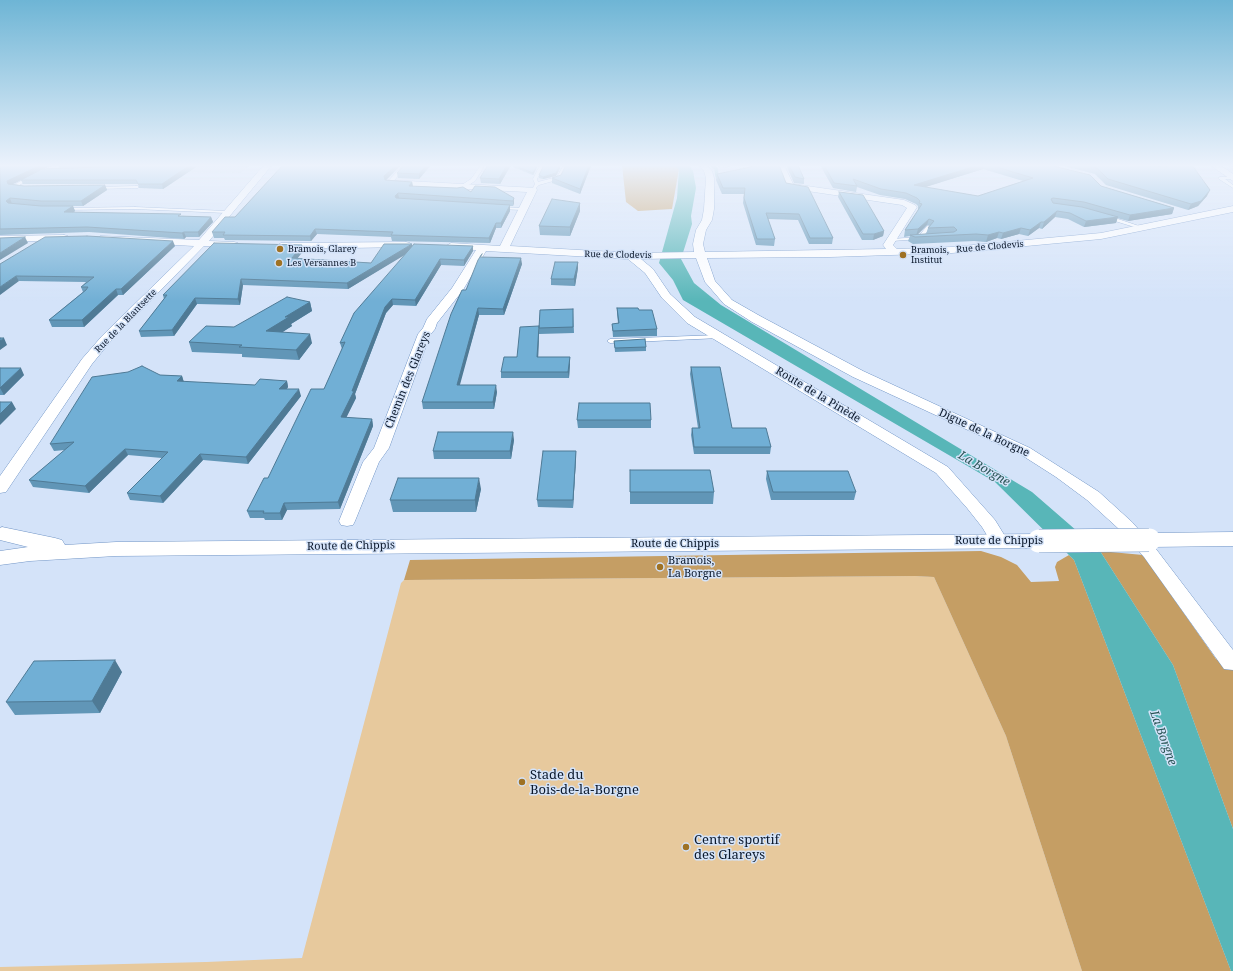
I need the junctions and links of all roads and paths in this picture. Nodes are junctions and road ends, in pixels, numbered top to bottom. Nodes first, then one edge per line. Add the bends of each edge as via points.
1 (188, 210) edge
2 (522, 210) edge
3 (710, 210) edge
4 (910, 210) edge
5 (1226, 210) edge
6 (226, 212) joint
7 (1180, 212) edge
8 (1101, 216) edge
9 (1194, 216) junction
10 (929, 227) edge
11 (1143, 228) junction
12 (95, 237) edge
13 (45, 238) junction
14 (74, 238) edge
15 (919, 238) junction
16 (926, 238) edge
17 (2, 240) edge
18 (892, 240) junction
19 (201, 244) junction
20 (418, 245) edge
21 (246, 246) edge
22 (267, 246) edge
23 (444, 246) edge
24 (483, 247) junction
25 (504, 248) junction
26 (26, 250) edge
27 (894, 252) junction
28 (698, 255) junction
29 (631, 256) junction
30 (718, 337) junction
31 (610, 341) dead end
32 (0, 488) edge
33 (347, 521) dead end
34 (0, 537) edge
35 (1233, 539) edge
36 (999, 541) junction
37 (116, 549) junction
38 (0, 558) edge
39 (1231, 663) dead end

1 - 6 lane
2 - 25 street
3 - 28 street, Digue de la Borgne via 701,230
4 - 18 street
5 - 9 street, Rue de Clodevis
6 - 19 street, Rue de la Blantsette
7 - 9 street
8 - 11 lane
9 - 11 street, Rue de Clodevis
10 - 15 lane
11 - 27 street, Rue de Clodevis via 1101,236 1015,245
12 - 19 street
13 - 14 street
13 - 17 street
13 - 26 street
15 - 16 lane
15 - 18 lane
18 - 27 street via 888,245
19 - 21 street
19 - 32 street, Rue de la Blantsette via 96,351
20 - 22 street
23 - 24 street, Rue de Clodevis
24 - 25 street, Rue de Clodevis
24 - 33 street, Chemin des Glareys via 457,290 430,322 424,334 381,448 371,462
25 - 29 street, Rue de Clodevis
27 - 28 street, Rue de Clodevis
28 - 29 street, Rue de Clodevis
28 - 39 street, Digue de la Borgne via 710,282 728,302 858,374 1025,450 1093,496 1126,526 1150,553
29 - 30 street, Route de la Pinède via 649,271 675,306
30 - 31 lane
30 - 36 street, Route de la Pinède via 942,470 973,504
34 - 37 street, Route de Chippis via 56,545
35 - 36 street, Route de Chippis, bridge
36 - 37 street, Route de Chippis
37 - 38 street, Route de Chippis

